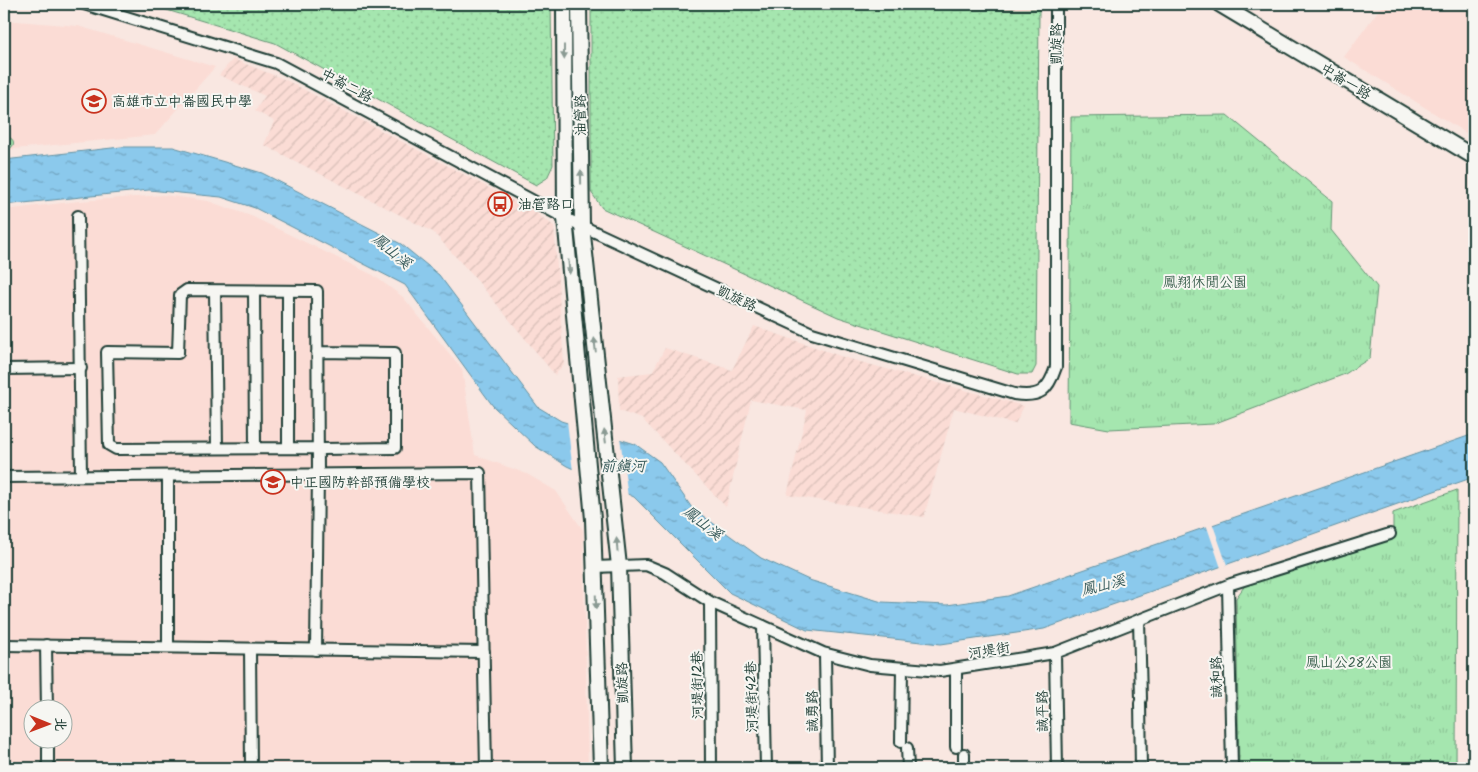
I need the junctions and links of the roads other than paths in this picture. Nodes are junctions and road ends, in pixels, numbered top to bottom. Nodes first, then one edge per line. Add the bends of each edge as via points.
1 (84, 4) edge
2 (564, 4) edge
3 (579, 4) edge
4 (1056, 4) edge
5 (1219, 4) edge
6 (1474, 157) edge
7 (78, 216) dead end
8 (565, 218) junction
9 (582, 226) junction
10 (215, 291) junction
11 (254, 291) junction
12 (288, 291) junction
13 (317, 352) junction
14 (81, 368) junction
15 (4, 369) edge
16 (217, 448) junction
17 (255, 448) junction
18 (288, 448) junction
19 (318, 448) junction
20 (318, 474) junction
21 (81, 476) junction
22 (168, 476) junction
23 (4, 477) edge
24 (1390, 534) dead end
25 (619, 566) junction
26 (595, 567) junction
27 (1228, 586) junction
28 (710, 602) junction
29 (1139, 620) junction
30 (763, 626) junction
31 (4, 645) edge
32 (46, 645) junction
33 (168, 647) junction
34 (250, 649) junction
35 (316, 650) junction
36 (484, 652) junction
37 (1055, 653) junction
38 (825, 654) junction
39 (902, 668) junction
40 (956, 669) junction
41 (47, 700) edge
42 (48, 750) edge
43 (48, 768) edge
44 (251, 768) edge
45 (486, 768) edge
46 (601, 768) edge
47 (625, 768) edge
48 (711, 768) edge
49 (766, 768) edge
50 (827, 768) edge
51 (908, 768) edge
52 (964, 768) edge
53 (1057, 768) edge
54 (1141, 768) edge
55 (1232, 768) edge

1 - 8 street, 中崙二路 via 276,63
2 -> 8 street, 油管路
9 -> 3 street, 油管路
4 - 9 street, 凱旋路 via 1056,367 1052,381 1030,397 812,333
5 - 6 street, 中崙一路
7 - 14 street
8 - 9 street, 中崙二路
8 -> 26 street, 凱旋路
25 -> 9 street, 凱旋路
10 - 11 street
10 - 16 street
10 - 16 street via 187,290 180,295 178,353 106,352 109,445 116,449
11 - 12 street
11 - 17 street
12 - 13 street via 317,291
12 - 18 street
13 - 19 street
13 - 19 street via 395,353 395,448
14 - 15 street
14 - 21 street
16 - 17 street
17 - 18 street
18 - 19 street
19 - 20 street
20 - 22 street
20 - 35 street
20 - 36 street via 480,473
21 - 22 street
21 - 23 street
22 - 33 street
24 - 27 street, 河堤街
25 - 26 street, 河堤街
25 - 28 street, 河堤街 via 646,565 659,570
25 - 47 street, 凱旋路
26 -> 46 street, 凱旋路
27 - 29 street, 河堤街
27 - 55 street, 誠和路
28 - 30 street, 河堤街
28 - 48 street, 河堤街12巷
29 - 37 street, 河堤街
29 - 54 street
30 - 38 street, 河堤街
30 - 49 street, 河堤街42巷
31 - 32 street
32 - 33 street
32 - 41 street
33 - 34 street
34 - 35 street
34 - 44 street
35 - 36 street
36 - 45 street
37 - 40 street, 河堤街
37 - 53 street, 誠平路
38 - 39 street, 河堤街 via 870,665
38 - 50 street, 誠勇路
39 - 40 street, 河堤街
39 - 51 street via 904,745
40 - 52 street via 960,750
42 - 43 street

